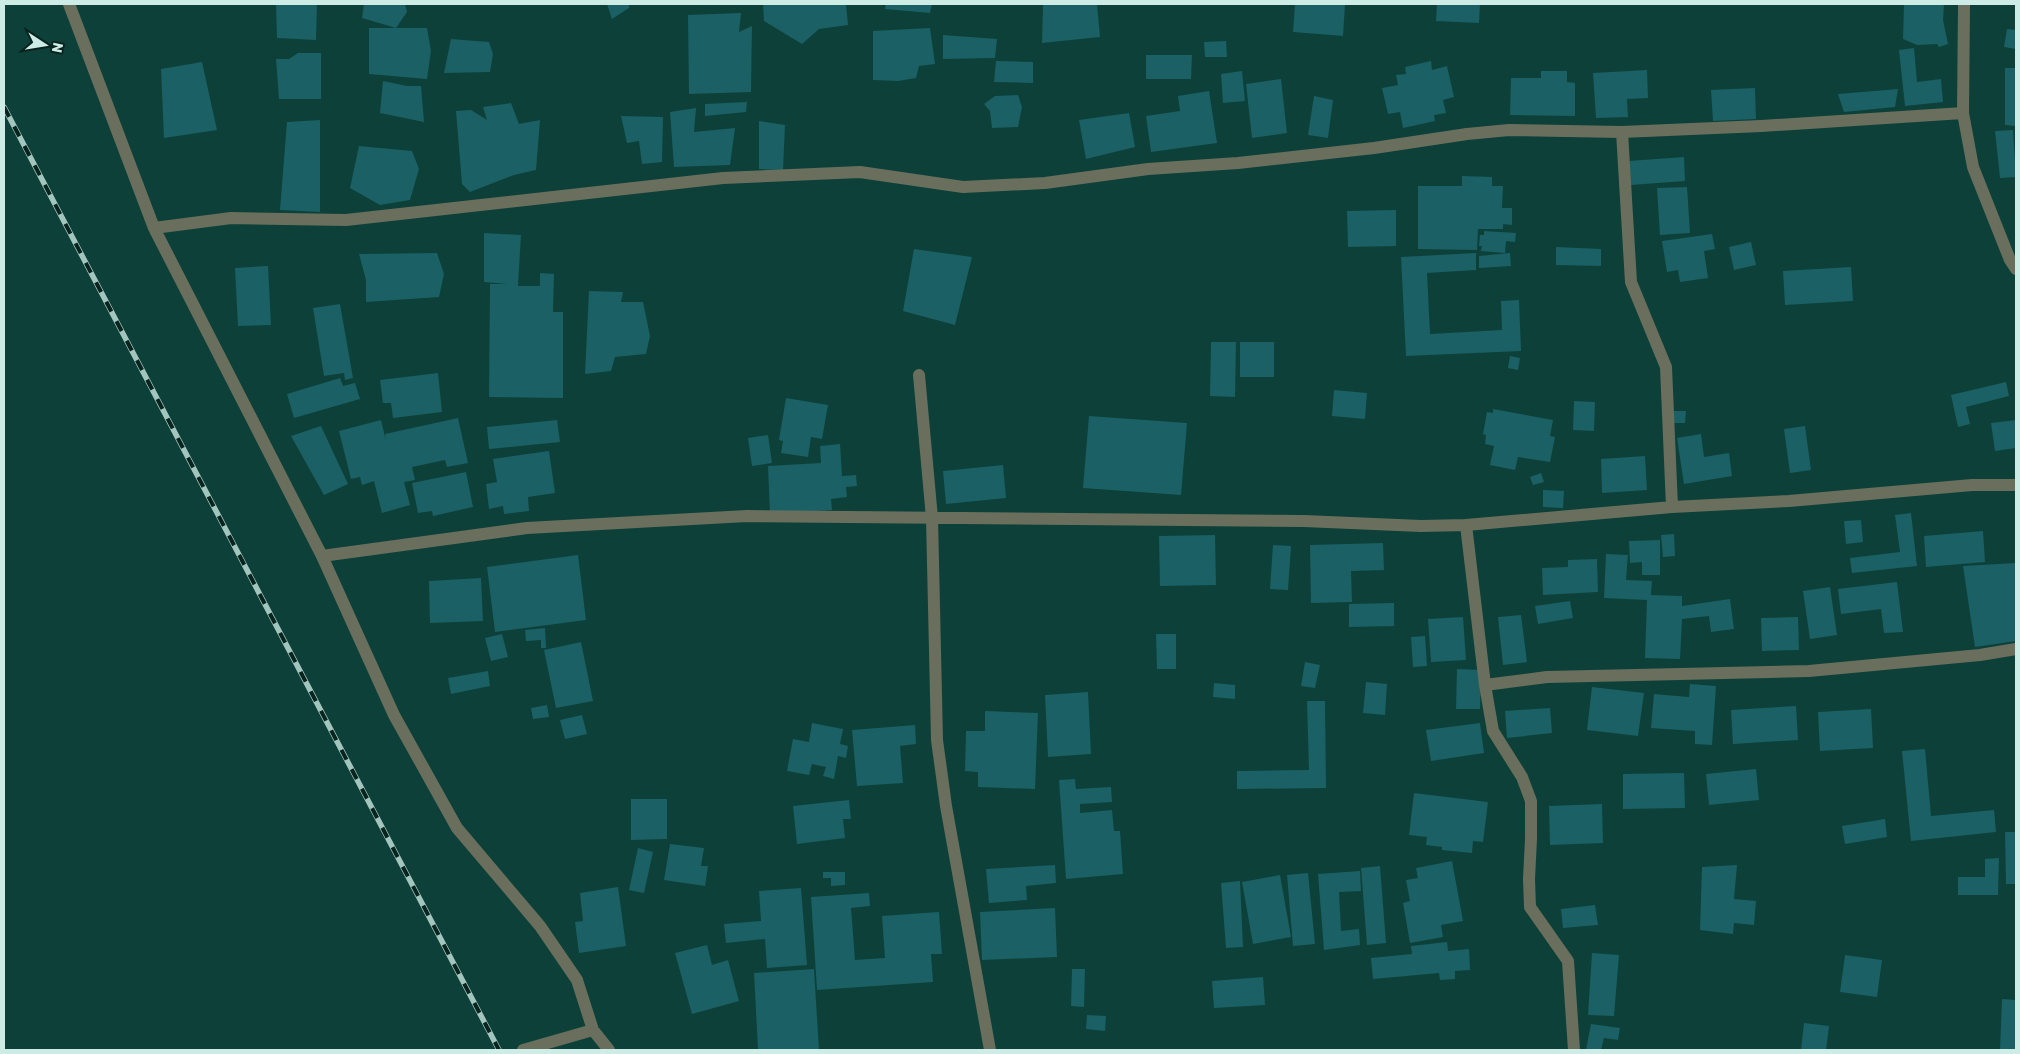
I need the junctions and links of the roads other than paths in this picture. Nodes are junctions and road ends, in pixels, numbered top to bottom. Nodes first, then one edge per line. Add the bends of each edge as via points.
1 (69, 4) edge
2 (1964, 4) edge
3 (1963, 113) junction
4 (1622, 132) junction
5 (154, 228) junction
6 (2016, 269) edge
7 (918, 375) dead end
8 (2016, 485) edge
9 (1672, 507) junction
10 (932, 518) junction
11 (1466, 525) junction
12 (322, 556) junction
13 (2016, 650) edge
14 (1484, 685) junction
15 (593, 1030) junction
16 (523, 1050) edge
17 (609, 1050) edge
18 (990, 1050) edge
19 (1574, 1050) edge

1 - 5 street
2 - 3 street
3 - 4 street
3 - 6 street via 1973,167
4 - 5 street via 1509,130 1374,148 1148,169 1045,183 963,187 860,172 723,178 346,220 231,218
4 - 9 street via 1631,282 1666,367
5 - 12 street
7 - 10 street
8 - 9 street via 1972,485 1789,501
9 - 11 street
10 - 11 street
10 - 12 street via 747,516 527,528
10 - 18 street via 937,740
11 - 14 street
12 - 15 street via 394,714 457,828 540,926 577,980
13 - 14 street via 1809,671 1548,677
14 - 19 street via 1493,731 1522,777 1531,801 1530,907 1568,961
15 - 16 street
15 - 17 street

